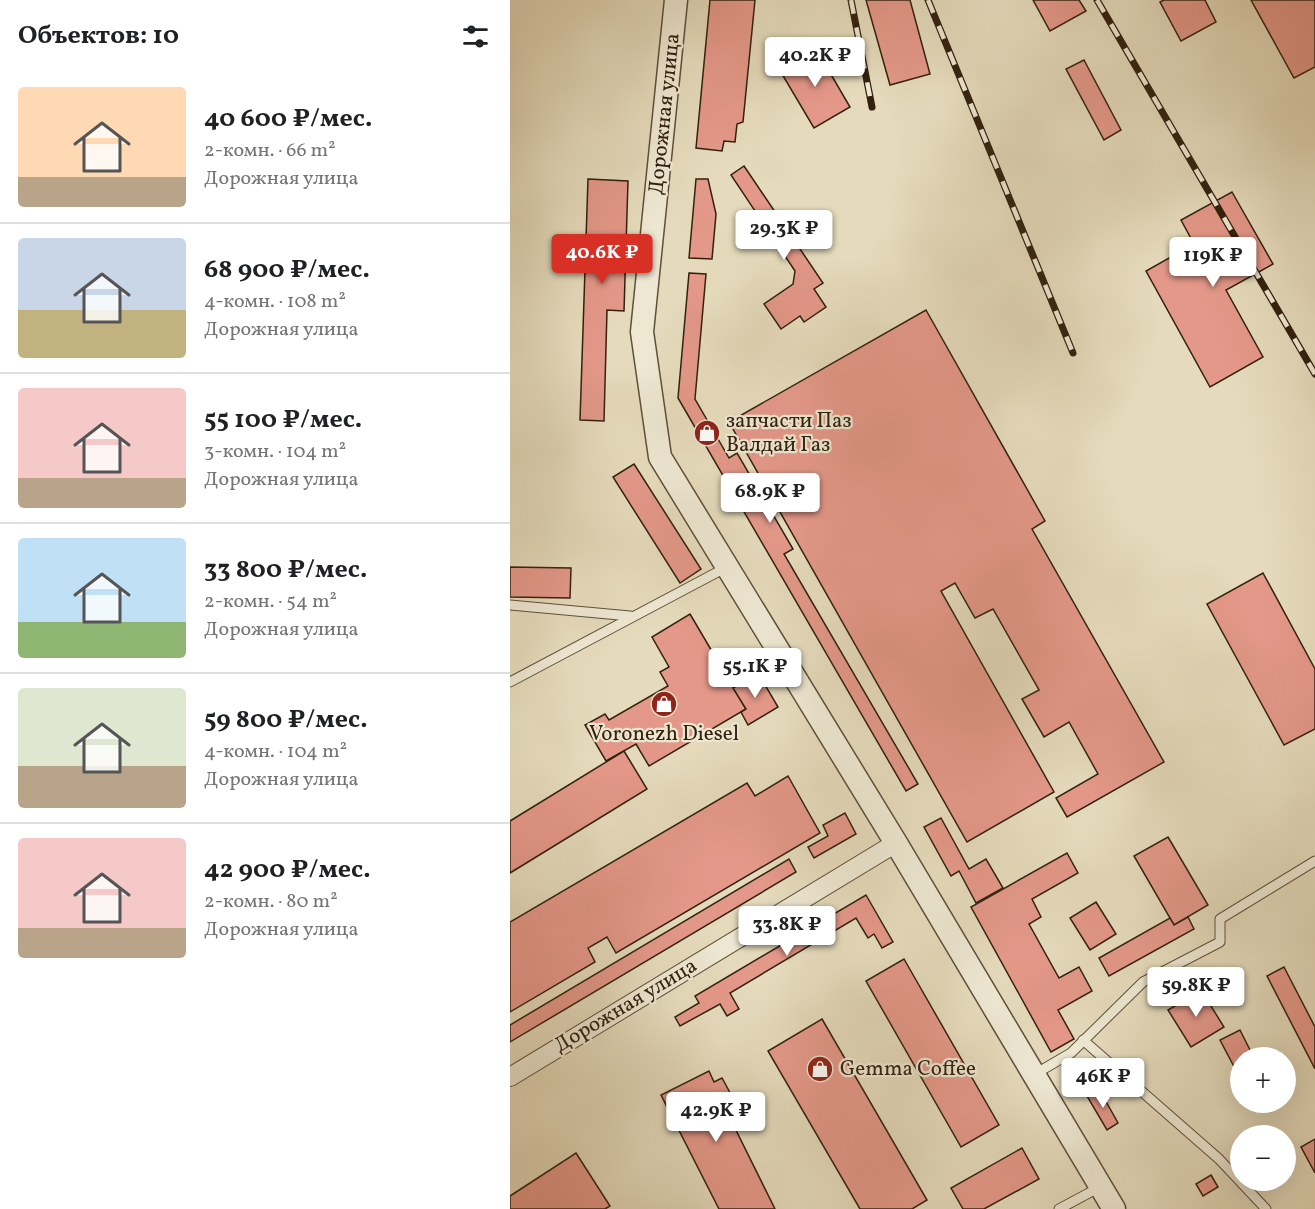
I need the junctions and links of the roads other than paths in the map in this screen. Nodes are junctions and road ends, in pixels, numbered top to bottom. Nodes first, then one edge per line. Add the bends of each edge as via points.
1 (676, 0) edge
2 (727, 567) junction
3 (510, 605) edge
4 (630, 616) junction
5 (510, 682) edge
6 (896, 843) junction
7 (1315, 861) edge
8 (1083, 1040) junction
9 (1034, 1075) junction
10 (510, 1077) edge
11 (1100, 1187) junction
12 (1059, 1209) edge
13 (1114, 1209) edge
14 (1266, 1209) edge

1 - 2 street, Дорожная улица via 642,332 660,457
2 - 4 lane
2 - 6 street, Дорожная улица
3 - 4 lane
4 - 5 lane
6 - 9 street, Дорожная улица
6 - 10 street, Дорожная улица
7 - 8 lane via 1220,919 1220,942 1143,982
8 - 9 lane via 1071,1053
8 - 14 lane via 1219,1159
9 - 11 street, Дорожная улица
11 - 12 lane
11 - 13 street, Дорожная улица

